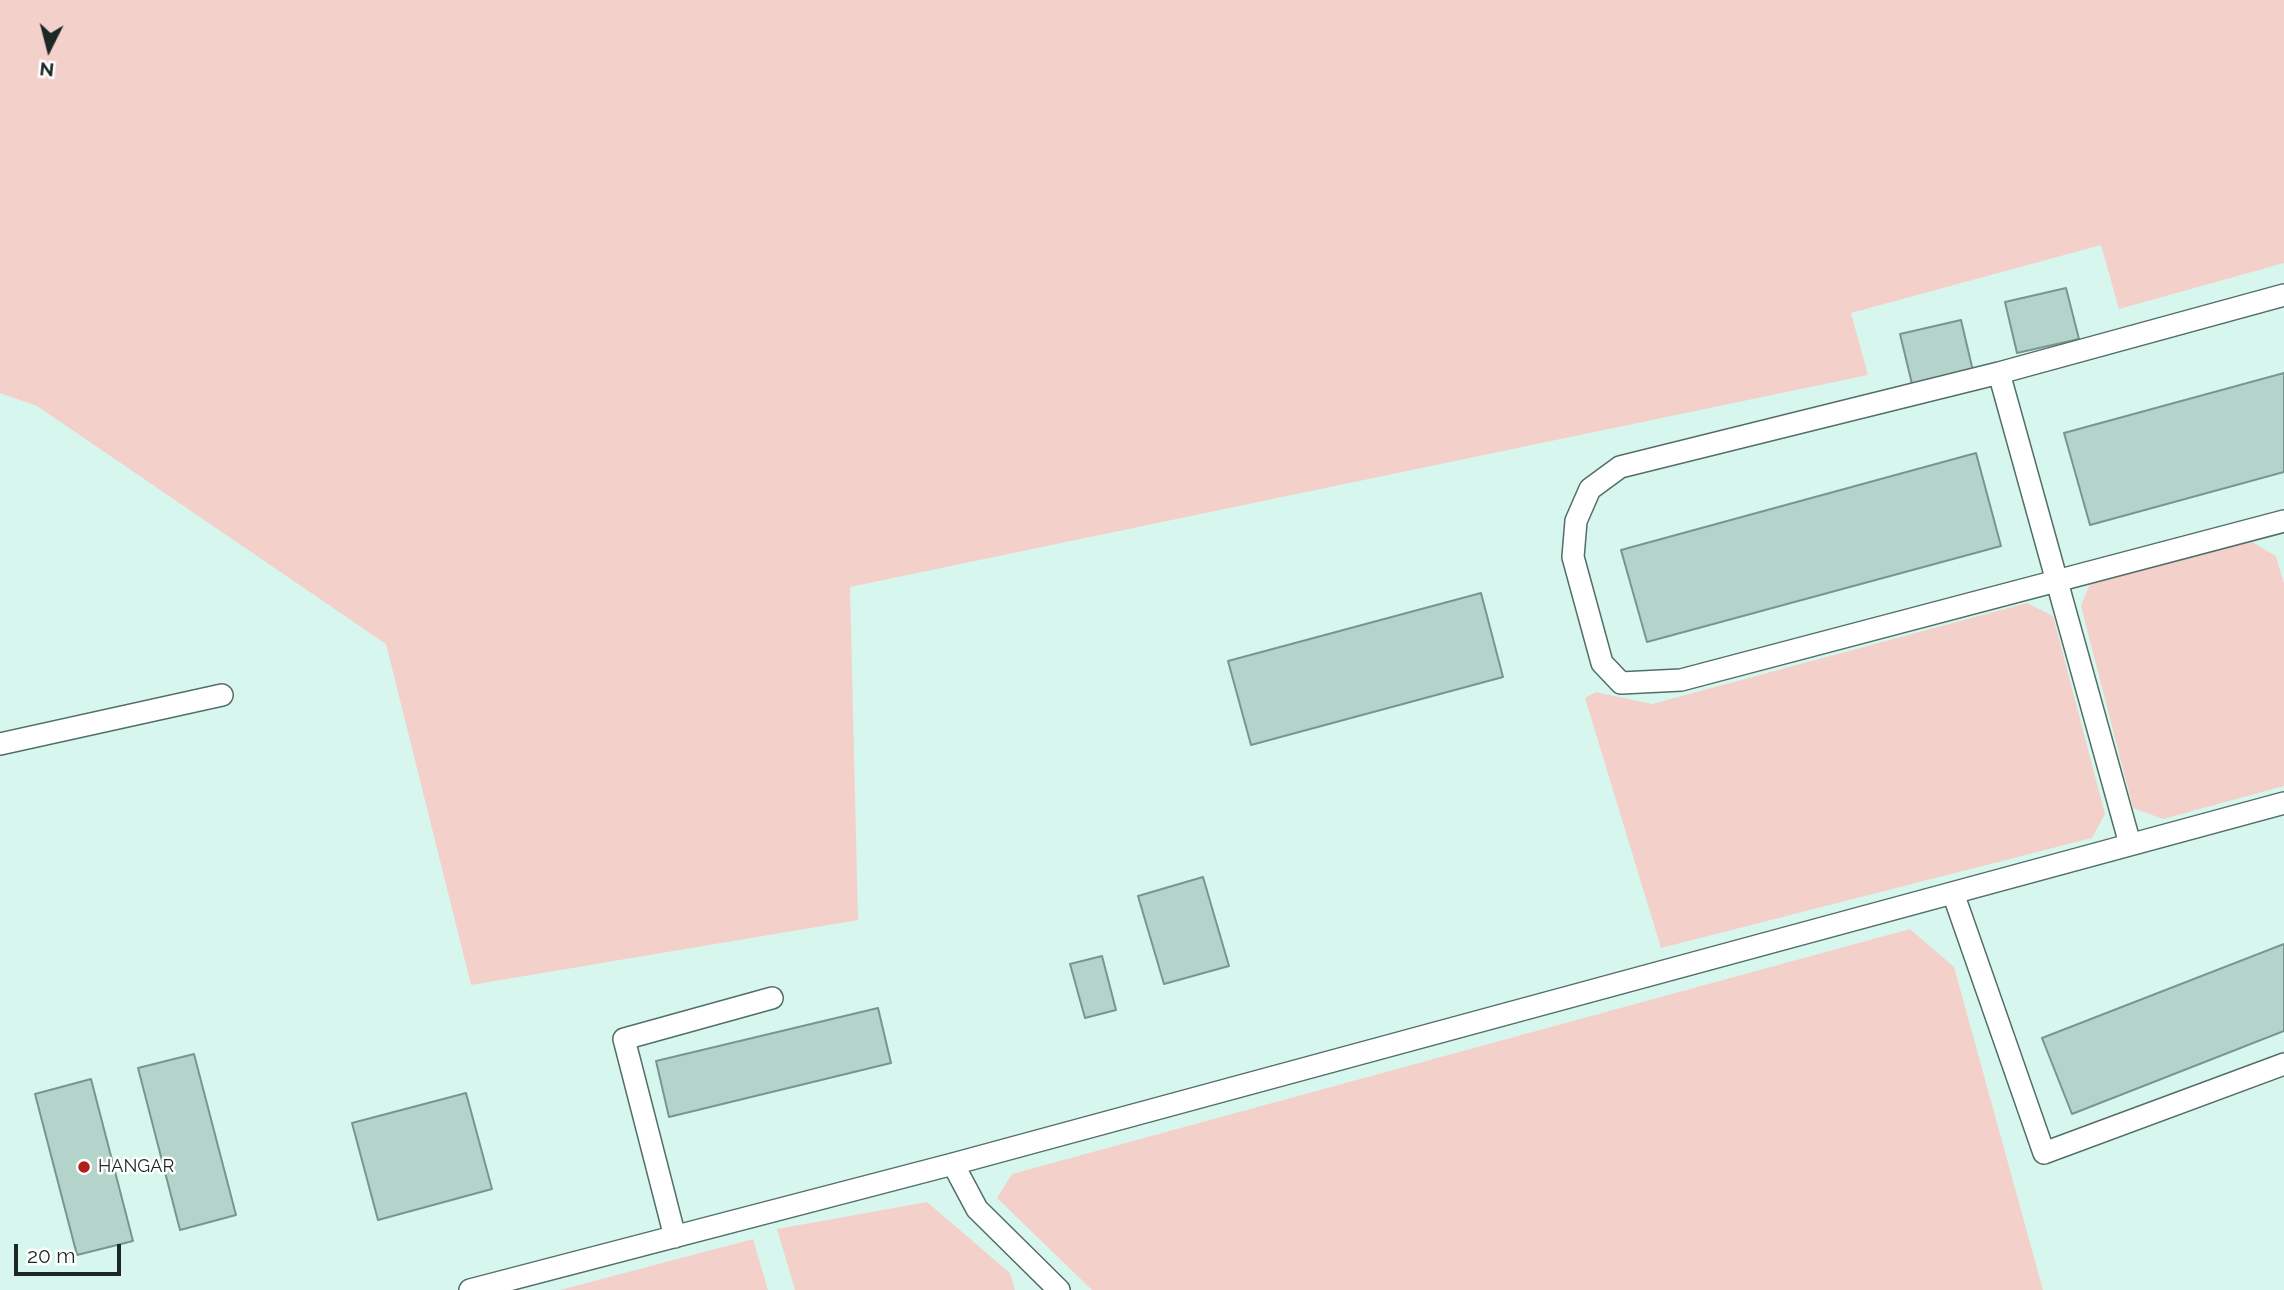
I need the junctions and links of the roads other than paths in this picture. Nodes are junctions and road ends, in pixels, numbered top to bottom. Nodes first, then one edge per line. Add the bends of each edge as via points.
1 (2284, 295) edge
2 (1999, 373) junction
3 (2283, 524) edge
4 (2057, 582) junction
5 (222, 695) dead end
6 (0, 744) edge
7 (2284, 803) edge
8 (2130, 844) junction
9 (1953, 893) junction
10 (772, 998) dead end
11 (2284, 1064) edge
12 (953, 1164) junction
13 (675, 1237) junction
14 (470, 1290) edge
15 (1059, 1290) edge

1 - 2 lane
2 - 4 lane
2 - 4 lane via 1620,467 1590,489 1576,521 1573,557 1602,663 1621,683 1681,680
3 - 4 lane
4 - 8 lane
5 - 6 lane
7 - 8 lane
8 - 9 lane
9 - 11 lane via 2044,1153
9 - 12 lane
10 - 13 lane via 624,1040
12 - 13 lane
12 - 15 lane via 977,1209
13 - 14 lane

